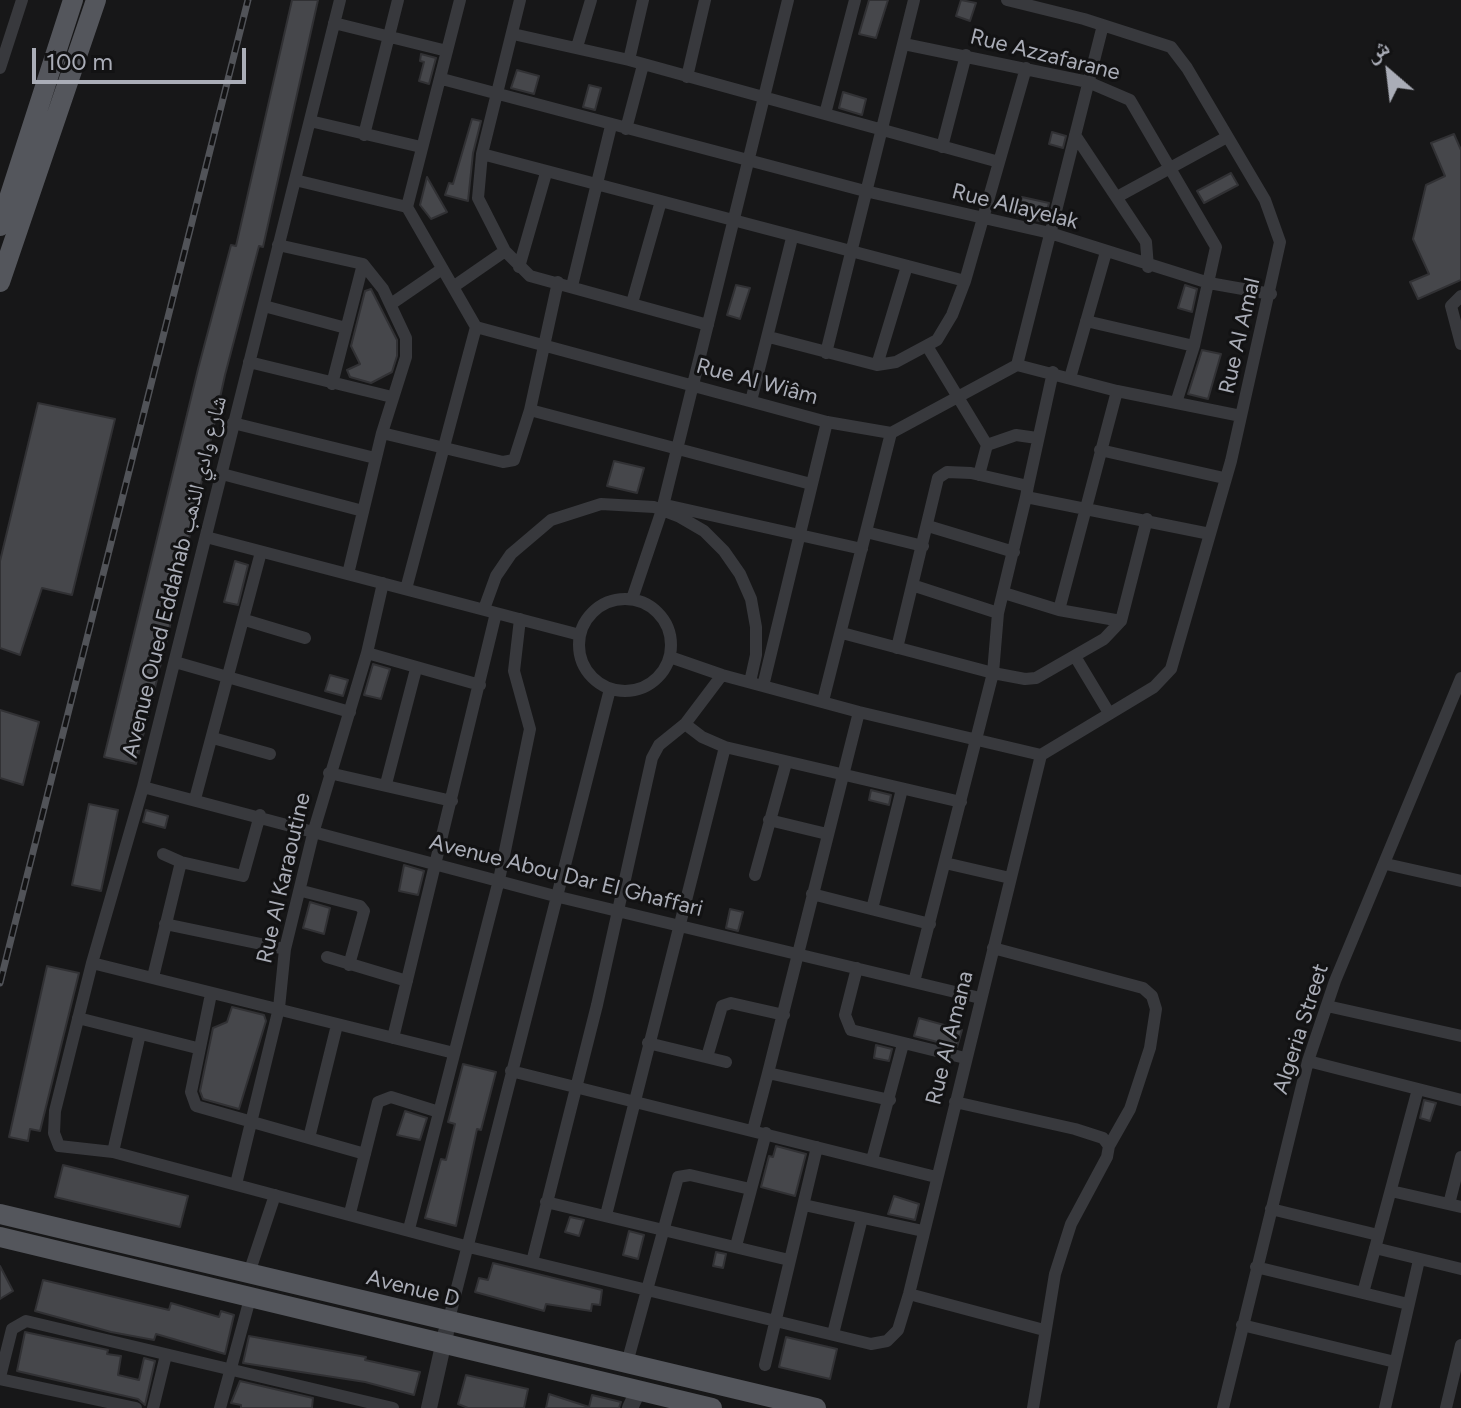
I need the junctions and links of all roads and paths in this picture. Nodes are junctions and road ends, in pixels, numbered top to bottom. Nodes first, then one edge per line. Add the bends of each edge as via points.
1 (22, 0) edge
2 (73, 0) edge
3 (96, 0) edge
4 (340, 0) edge
5 (398, 0) edge
6 (460, 0) edge
7 (520, 0) edge
8 (591, 0) edge
9 (643, 0) edge
10 (705, 0) edge
11 (788, 0) edge
12 (855, 0) edge
13 (914, 0) edge
14 (1007, 0) edge
15 (334, 23) junction
16 (1103, 25) junction
17 (513, 34) junction
18 (388, 37) junction
19 (904, 44) junction
20 (577, 47) junction
21 (447, 51) junction
22 (966, 55) junction
23 (629, 60) junction
24 (643, 65) junction
25 (0, 68) edge
26 (1026, 68) junction
27 (687, 77) junction
28 (442, 79) junction
29 (1088, 82) junction
30 (496, 93) junction
31 (764, 97) junction
32 (825, 114) junction
33 (310, 121) junction
34 (611, 126) junction
35 (626, 129) junction
36 (883, 130) junction
37 (364, 135) junction
38 (1075, 135) junction
39 (1227, 137) junction
40 (421, 147) junction
41 (942, 147) junction
42 (482, 154) junction
43 (749, 159) junction
44 (999, 162) junction
45 (1172, 168) junction
46 (546, 173) junction
47 (295, 180) junction
48 (596, 183) junction
49 (865, 191) junction
50 (1117, 197) junction
51 (661, 201) junction
52 (407, 207) junction
53 (982, 220) junction
54 (734, 221) junction
55 (0, 226) edge
56 (1050, 233) junction
57 (792, 238) junction
58 (278, 245) junction
59 (505, 251) junction
60 (849, 251) junction
61 (1106, 252) junction
62 (363, 264) junction
63 (907, 266) junction
64 (519, 267) junction
65 (1148, 267) junction
66 (442, 269) junction
67 (965, 281) junction
68 (0, 282) edge
69 (558, 282) junction
70 (1209, 283) junction
71 (572, 286) junction
72 (453, 287) junction
73 (1271, 294) junction
74 (1461, 296) edge
75 (632, 303) junction
76 (391, 304) junction
77 (264, 306) junction
78 (1086, 321) junction
79 (708, 325) junction
80 (476, 327) junction
81 (346, 328) junction
82 (769, 337) junction
83 (1461, 344) edge
84 (544, 346) junction
85 (927, 346) junction
86 (1194, 346) junction
87 (826, 353) junction
88 (249, 362) junction
89 (877, 365) junction
90 (1017, 365) junction
91 (1053, 372) junction
92 (1070, 378) junction
93 (332, 384) junction
94 (693, 385) junction
95 (1117, 391) junction
96 (956, 395) junction
97 (392, 397) junction
98 (751, 401) junction
99 (1176, 403) junction
100 (530, 410) junction
101 (1241, 416) junction
102 (827, 422) junction
103 (233, 423) junction
104 (382, 433) junction
105 (891, 433) junction
106 (1037, 438) junction
107 (987, 445) junction
108 (443, 448) junction
109 (1100, 450) junction
110 (676, 451) junction
111 (375, 458) junction
112 (222, 474) junction
113 (979, 475) junction
114 (1224, 478) junction
115 (811, 484) junction
116 (1027, 492) junction
117 (663, 507) junction
118 (1086, 509) junction
119 (363, 511) junction
120 (1147, 519) junction
121 (928, 526) junction
122 (866, 532) junction
123 (1210, 534) junction
124 (799, 535) junction
125 (206, 537) junction
126 (923, 546) junction
127 (862, 549) junction
128 (261, 552) junction
129 (1014, 552) junction
130 (348, 574) junction
131 (383, 583) junction
132 (915, 586) junction
133 (406, 589) junction
134 (1004, 593) junction
135 (632, 599) junction
136 (1059, 610) junction
137 (490, 611) junction
138 (998, 613) junction
139 (520, 619) junction
140 (245, 620) junction
141 (1121, 621) junction
142 (842, 633) junction
143 (580, 635) junction
144 (305, 638) dead end
145 (897, 648) junction
146 (367, 653) junction
147 (670, 657) junction
148 (1076, 658) junction
149 (175, 662) junction
150 (416, 669) junction
151 (993, 673) junction
152 (722, 675) junction
153 (228, 678) junction
154 (1461, 678) edge
155 (757, 684) junction
156 (480, 685) junction
157 (610, 689) junction
158 (823, 701) junction
159 (1447, 709) junction
160 (350, 712) junction
161 (859, 712) junction
162 (1461, 712) edge
163 (1109, 713) junction
164 (685, 724) junction
165 (213, 738) junction
166 (976, 740) junction
167 (725, 747) junction
168 (270, 754) dead end
169 (1041, 755) junction
170 (786, 763) junction
171 (329, 773) junction
172 (842, 776) junction
173 (386, 784) junction
174 (143, 787) junction
175 (902, 789) junction
176 (195, 799) junction
177 (452, 801) junction
178 (961, 802) junction
179 (260, 815) junction
180 (769, 820) junction
181 (314, 830) junction
182 (827, 834) junction
183 (163, 854) dead end
184 (181, 862) junction
185 (434, 863) junction
186 (945, 863) junction
187 (1386, 864) junction
188 (755, 875) dead end
189 (1010, 878) junction
190 (499, 880) junction
191 (1461, 881) edge
192 (302, 891) junction
193 (812, 894) junction
194 (555, 896) junction
195 (872, 909) junction
196 (619, 910) junction
197 (165, 924) junction
198 (930, 924) junction
199 (679, 926) junction
200 (993, 948) junction
201 (285, 949) junction
202 (798, 955) junction
203 (327, 957) dead end
204 (92, 963) junction
205 (349, 965) junction
206 (857, 968) junction
207 (153, 977) junction
208 (407, 981) junction
209 (914, 982) junction
210 (211, 994) junction
211 (980, 998) junction
212 (1327, 1006) junction
213 (279, 1008) junction
214 (784, 1015) junction
215 (78, 1018) junction
216 (337, 1025) junction
217 (140, 1034) junction
218 (1461, 1036) edge
219 (393, 1038) junction
220 (648, 1043) junction
221 (903, 1044) junction
222 (197, 1048) junction
223 (454, 1053) junction
224 (707, 1057) junction
225 (965, 1058) junction
226 (1308, 1061) junction
227 (726, 1062) dead end
228 (511, 1071) junction
229 (768, 1073) junction
230 (575, 1088) junction
231 (1418, 1089) junction
232 (890, 1100) junction
233 (1461, 1100) edge
234 (955, 1102) junction
235 (632, 1103) junction
236 (439, 1112) junction
237 (252, 1124) junction
238 (753, 1130) junction
239 (766, 1133) junction
240 (309, 1138) junction
241 (1109, 1146) junction
242 (817, 1147) junction
243 (113, 1152) junction
244 (365, 1154) junction
245 (1461, 1157) edge
246 (872, 1160) junction
247 (936, 1177) junction
248 (236, 1184) junction
249 (750, 1189) junction
250 (1391, 1191) junction
251 (275, 1195) junction
252 (546, 1202) junction
253 (804, 1205) junction
254 (1455, 1205) edge
255 (1271, 1209) junction
256 (350, 1213) junction
257 (0, 1214) edge
258 (606, 1215) junction
259 (862, 1218) junction
260 (409, 1229) junction
261 (663, 1229) junction
262 (923, 1231) junction
263 (0, 1237) edge
264 (1377, 1242) junction
265 (736, 1246) junction
266 (469, 1247) junction
267 (789, 1260) junction
268 (1419, 1260) junction
269 (532, 1262) junction
270 (1256, 1267) junction
271 (1461, 1269) edge
272 (249, 1273) junction
273 (648, 1290) junction
274 (1363, 1293) junction
275 (909, 1294) junction
276 (251, 1295) junction
277 (1408, 1304) junction
278 (775, 1321) junction
279 (448, 1323) junction
280 (1242, 1325) junction
281 (1044, 1330) junction
282 (833, 1334) junction
283 (443, 1345) junction
284 (1461, 1345) edge
285 (166, 1355) junction
286 (1395, 1362) junction
287 (627, 1363) junction
288 (765, 1365) dead end
289 (230, 1369) junction
290 (0, 1378) edge
291 (1455, 1395) edge
292 (634, 1399) edge
293 (360, 1404) edge
294 (1386, 1407) edge
295 (136, 1408) edge
296 (153, 1408) edge
297 (220, 1408) edge
298 (393, 1408) edge
299 (429, 1408) edge
300 (712, 1408) edge
301 (816, 1408) edge
302 (1033, 1408) edge
303 (1223, 1408) edge
304 (1400, 1408) edge
305 (1446, 1408) edge

1 - 25 street
2 - 55 main road
3 - 68 main road
4 - 15 street, Avenue Oued Eddahab شارع وادي الذهب
5 - 18 street
6 - 21 street
7 - 17 street
8 - 20 street
9 - 23 street
10 - 27 street
11 - 31 street
12 - 32 street
13 - 19 street
14 - 16 street, Rue Al Amal
15 - 18 street
15 - 33 street, Avenue Oued Eddahab شارع وادي الذهب
16 - 29 street
16 - 39 street, Rue Al Amal via 1171,47
17 - 20 street
17 - 30 street
18 - 21 street
18 - 37 street
19 - 22 street, Rue Azzafarane
19 - 36 street
20 - 23 street
21 - 28 street
22 - 26 street, Rue Azzafarane
22 - 41 street
23 - 24 street
24 - 27 street
24 - 35 street
26 - 29 street, Rue Azzafarane
26 - 44 street
27 - 31 street
28 - 30 street, Rue Allayelak
28 - 40 street
29 - 38 street
29 - 45 street, Rue Azzafarane via 1127,97
30 - 34 street, Rue Allayelak
30 - 42 street
31 - 32 street
31 - 43 street
32 - 36 street
33 - 37 street
33 - 47 street, Avenue Oued Eddahab شارع وادي الذهب
34 - 35 street, Rue Allayelak
34 - 48 street
35 - 43 street, Rue Allayelak
36 - 41 street
36 - 49 street
37 - 40 street
38 - 50 street
38 - 56 street
39 - 45 street
39 - 73 street, Rue Al Amal via 1278,228 1280,255
40 - 52 street
41 - 44 street
42 - 46 street
42 - 59 street via 478,198
43 - 49 street, Rue Allayelak
43 - 54 street
44 - 53 street
45 - 50 street
45 - 70 street, Rue Azzafarane via 1214,241
46 - 48 street
46 - 64 street
47 - 52 street
47 - 58 street, Avenue Oued Eddahab شارع وادي الذهب
48 - 51 street
48 - 71 street
49 - 53 street, Rue Allayelak
49 - 60 street
50 - 65 street via 1146,242
51 - 54 street
51 - 75 street
52 - 66 street
53 - 56 street, Rue Allayelak
53 - 67 street
54 - 57 street
54 - 79 street
56 - 61 street, Rue Allayelak
56 - 90 street
57 - 60 street
57 - 82 street
58 - 62 street
58 - 77 street, Avenue Oued Eddahab شارع وادي الذهب
59 - 64 street
59 - 72 street
60 - 63 street
60 - 87 street
61 - 65 street, Rue Allayelak
61 - 78 street
62 - 76 street
62 - 81 street
63 - 67 street
63 - 89 street
64 - 69 street via 530,276
65 - 70 street, Rue Allayelak
66 - 72 street
66 - 76 street
67 - 85 street via 942,334
69 - 71 street
69 - 84 street
70 - 73 street, Rue Allayelak
70 - 86 street, Rue Azzafarane
71 - 75 street
72 - 80 street
73 - 101 street, Rue Al Amal
74 - 83 street via 1451,306
75 - 79 street
76 - 97 street via 407,348
77 - 81 street
77 - 88 street, Avenue Oued Eddahab شارع وادي الذهب
78 - 86 street
78 - 92 street
79 - 94 street
80 - 84 street, Rue Al Wiâm
80 - 108 street
81 - 93 street
82 - 87 street
82 - 98 street
84 - 94 street, Rue Al Wiâm
84 - 100 street
85 - 89 street
85 - 96 street
86 - 99 street, Rue Azzafarane
87 - 89 street
88 - 93 street
88 - 103 street, Avenue Oued Eddahab شارع وادي الذهب
90 - 91 street
90 - 96 street
91 - 92 street
91 - 106 street
92 - 95 street
93 - 97 street
94 - 98 street, Rue Al Wiâm
94 - 110 street
95 - 99 street
95 - 109 street
96 - 105 street
96 - 107 street
97 - 104 street
98 - 102 street, Rue Al Wiâm
99 - 101 street
100 - 108 street via 512,461
100 - 110 street
101 - 114 street, Rue Al Amal
102 - 105 street, Rue Al Wiâm
102 - 115 street
103 - 111 street
103 - 112 street, Avenue Oued Eddahab شارع وادي الذهب
104 - 108 street
104 - 111 street
105 - 122 street
106 - 107 street via 1008,435
106 - 116 street
107 - 113 street
108 - 133 street
109 - 114 street
109 - 118 street
110 - 115 street
110 - 117 street
111 - 119 street
112 - 119 street
112 - 125 street, Avenue Oued Eddahab شارع وادي الذهب
113 - 116 street
113 - 121 street via 952,471 938,478
114 - 123 street, Rue Al Amal
115 - 124 street
116 - 118 street
116 - 129 street
117 - 124 street
117 - 135 street
117 - 137 street via 601,504 551,520 511,554 496,576
117 - 155 street via 711,537 744,582 756,627
118 - 120 street
118 - 136 street
119 - 130 street
120 - 123 street
120 - 141 street
121 - 126 street
121 - 129 street
122 - 126 street
122 - 127 street
123 - 163 street, Rue Al Amal via 1171,669 1154,687
124 - 127 street
124 - 155 street
125 - 128 street
125 - 149 street, Avenue Oued Eddahab شارع وادي الذهب
126 - 132 street
127 - 142 street
128 - 130 street
128 - 140 street
129 - 134 street
130 - 131 street
131 - 133 street
131 - 146 street, Rue Al Karaoutine
132 - 138 street
132 - 145 street
133 - 137 street
134 - 136 street
134 - 138 street
135 - 143 street via 599,607
135 - 147 street via 653,608 666,623
136 - 141 street
137 - 139 street
137 - 156 street
138 - 151 street
139 - 143 street
139 - 190 street via 514,671 530,729
140 - 144 street
140 - 153 street
141 - 148 street
142 - 145 street
142 - 158 street
143 - 157 street via 584,668
145 - 151 street
146 - 150 street
146 - 160 street, Rue Al Karaoutine
147 - 152 street
147 - 157 street via 662,674 647,686 629,692
148 - 151 street via 1025,679
148 - 163 street
149 - 153 street
149 - 174 street, Avenue Oued Eddahab شارع وادي الذهب
150 - 156 street
150 - 173 street
151 - 166 street
152 - 155 street
152 - 164 street
153 - 160 street
153 - 165 street
154 - 159 street, Algeria Street
155 - 158 street
156 - 177 street
157 - 194 street
158 - 161 street
159 - 162 street
159 - 187 street, Algeria Street
160 - 171 street, Rue Al Karaoutine
161 - 166 street
161 - 172 street
163 - 169 street, Rue Al Amal
164 - 167 street
164 - 196 street via 659,745 652,758
165 - 168 street
165 - 176 street
166 - 169 street
166 - 178 street
167 - 170 street
167 - 199 street
169 - 189 street, Rue Al Amana
170 - 172 street
170 - 180 street
171 - 173 street
171 - 181 street, Rue Al Karaoutine
172 - 175 street
172 - 182 street
173 - 177 street
174 - 176 street, Avenue Abou Dar El Ghaffari
174 - 204 street, Avenue Oued Eddahab شارع وادي الذهب
175 - 178 street
175 - 195 street
176 - 179 street, Avenue Abou Dar El Ghaffari
177 - 185 street
178 - 186 street
179 - 181 street, Avenue Abou Dar El Ghaffari
179 - 184 street via 243,876
180 - 182 street
180 - 188 street
181 - 185 street, Avenue Abou Dar El Ghaffari
181 - 192 street, Rue Al Karaoutine
182 - 193 street
183 - 184 street
184 - 197 street
185 - 190 street, Avenue Abou Dar El Ghaffari
185 - 208 street
186 - 189 street
186 - 198 street
187 - 191 street
187 - 212 street, Algeria Street
189 - 200 street, Rue Al Amana
190 - 194 street, Avenue Abou Dar El Ghaffari
190 - 223 street
192 - 201 street, Rue Al Karaoutine
192 - 205 street via 364,911
193 - 195 street
193 - 202 street
194 - 196 street, Avenue Abou Dar El Ghaffari
194 - 228 street
195 - 198 street
196 - 199 street, Avenue Abou Dar El Ghaffari
196 - 230 street
197 - 201 street
197 - 207 street
198 - 209 street
199 - 202 street, Avenue Abou Dar El Ghaffari
199 - 220 street
200 - 211 street, Rue Al Amana
200 - 241 street via 1143,988 1152,996 1156,1009 1150,1048 1130,1109
201 - 213 street, Rue Al Karaoutine
202 - 206 street, Avenue Abou Dar El Ghaffari
202 - 214 street
203 - 205 street
204 - 207 street
204 - 215 street, Avenue Oued Eddahab شارع وادي الذهب
205 - 208 street
206 - 209 street, Avenue Abou Dar El Ghaffari
206 - 221 street via 845,1015 848,1026 856,1033
207 - 210 street
208 - 219 street
209 - 211 street, Avenue Abou Dar El Ghaffari
210 - 213 street
210 - 222 street
211 - 225 street, Rue Al Amana
212 - 218 street
212 - 226 street, Algeria Street
213 - 216 street
213 - 237 street, Rue Al Karaoutine
214 - 224 street via 731,1003 722,1006
214 - 229 street
215 - 217 street
215 - 243 street, Avenue Oued Eddahab شارع وادي الذهب via 53,1125 59,1146
216 - 219 street
216 - 240 street
217 - 222 street
217 - 243 street
219 - 223 street
220 - 224 street
220 - 235 street
221 - 225 street
221 - 232 street
222 - 237 street via 193,1102
223 - 236 street
224 - 227 street
225 - 234 street, Rue Al Amana
226 - 231 street
226 - 255 street, Algeria Street
228 - 230 street
228 - 266 street
229 - 232 street
229 - 238 street
230 - 235 street
230 - 252 street
231 - 233 street
231 - 250 street
232 - 246 street
234 - 241 street via 1075,1129 1103,1138
234 - 247 street, Rue Al Amana
235 - 238 street
235 - 258 street
236 - 244 street via 391,1097 378,1102
236 - 260 street
237 - 240 street
237 - 248 street, Rue Al Karaoutine
238 - 239 street
239 - 242 street
239 - 249 street
240 - 244 street
241 - 281 street via 1071,1224
242 - 246 street
242 - 253 street
243 - 248 street
244 - 256 street
245 - 254 street
246 - 247 street
247 - 262 street, Rue Al Amana
248 - 251 street
249 - 261 street via 678,1177
249 - 265 street
250 - 254 street
250 - 264 street
251 - 256 street
251 - 272 street
252 - 258 street
252 - 269 street
253 - 259 street
253 - 267 street
255 - 264 street
255 - 270 street, Algeria Street
256 - 260 street
257 - 272 main road, Avenue D
258 - 261 street
259 - 262 street
259 - 282 street
260 - 266 street
261 - 265 street
261 - 273 street
262 - 275 street, Rue Al Amana
263 - 276 main road
264 - 268 street
264 - 274 street
265 - 267 street
266 - 269 street
266 - 279 street
267 - 278 street
268 - 271 street
268 - 277 street
269 - 273 street
270 - 274 street
270 - 280 street, Algeria Street
272 - 279 main road, Avenue D
273 - 278 street
273 - 287 street
274 - 277 street
275 - 281 street
275 - 282 street, Rue Al Amana via 898,1330 879,1344
276 - 283 main road
276 - 289 street
277 - 286 street
278 - 282 street
278 - 288 street
279 - 283 street
279 - 287 main road, Avenue D
280 - 286 street
280 - 303 street, Algeria Street
281 - 302 street
283 - 292 main road
283 - 299 street
284 - 291 street
285 - 289 street
285 - 290 street via 31,1321 14,1325
285 - 296 street
286 - 294 street
287 - 301 main road, Avenue D
289 - 293 street
289 - 297 street
290 - 295 street
291 - 305 street
292 - 300 main road
293 - 298 street
294 - 304 street

